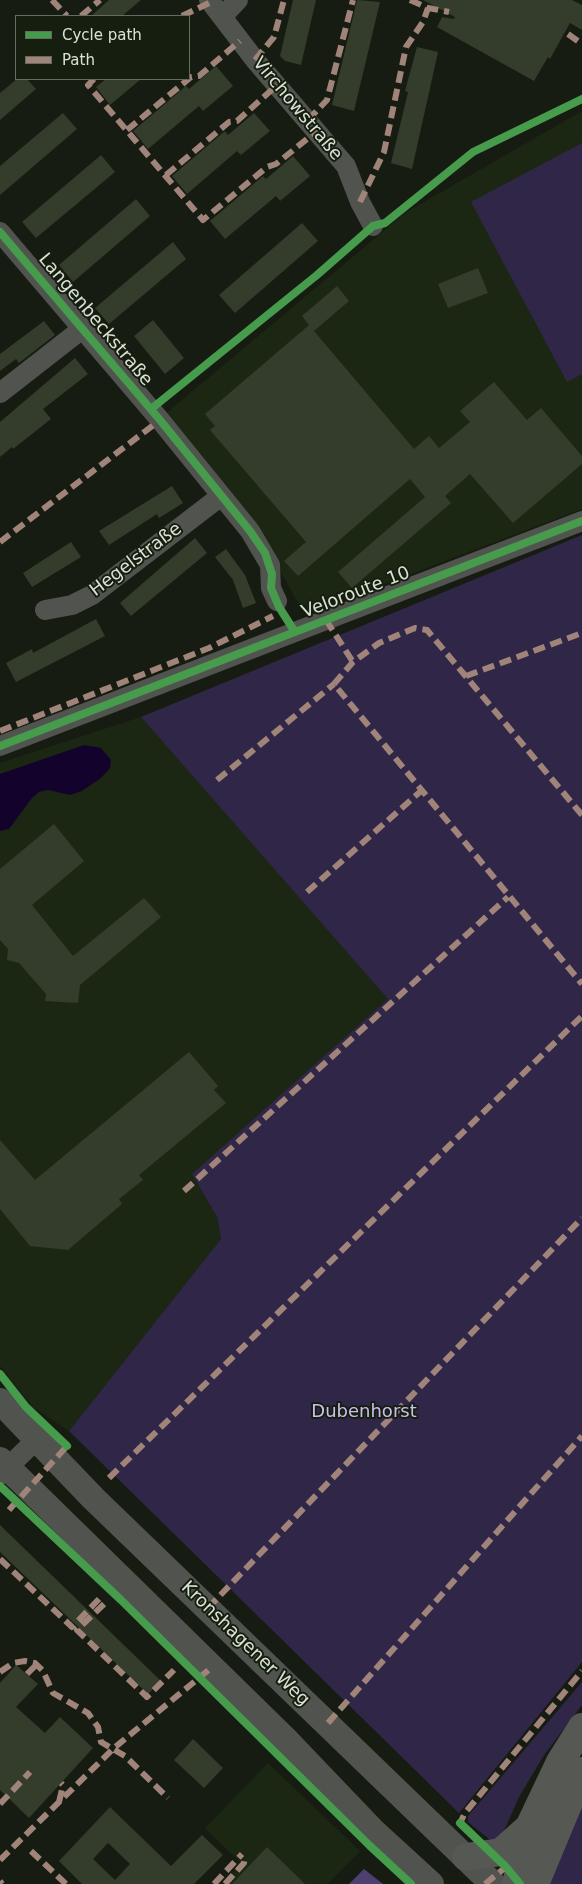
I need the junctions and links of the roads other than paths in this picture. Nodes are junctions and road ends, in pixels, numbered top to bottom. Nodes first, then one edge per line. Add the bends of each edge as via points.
1 (209, 0) edge
2 (238, 0) edge
3 (223, 16) junction
4 (373, 226) dead end
5 (0, 232) edge
6 (82, 329) junction
7 (0, 393) edge
8 (221, 496) junction
9 (582, 521) edge
10 (277, 601) dead end
11 (45, 610) dead end
12 (0, 746) edge
13 (0, 1401) edge
14 (36, 1440) junction
15 (2, 1468) edge
16 (582, 1727) edge
17 (582, 1771) edge
18 (528, 1827) junction
19 (466, 1857) junction
20 (430, 1884) edge
21 (493, 1884) edge
22 (516, 1884) edge
23 (534, 1884) edge

1 - 3 street, Virchowstraße
2 - 3 street
3 - 4 street, Virchowstraße via 255,60 346,166
5 - 6 street, Langenbeckstraße
6 - 7 street
6 - 8 street, Langenbeckstraße
8 - 10 street, Langenbeckstraße via 265,554 270,565 271,588
8 - 11 street, Hegelstraße via 92,595 72,605
9 - 12 street, Veloroute 10
13 - 14 main road, Kronshagener Weg
14 - 15 street
14 - 19 main road, Kronshagener Weg
15 - 20 main road via 285,1739 372,1830
16 - 18 highway via 560,1762
17 - 23 highway
18 - 19 highway via 501,1852
18 - 22 highway
19 - 21 main road, Kronshagener Weg

